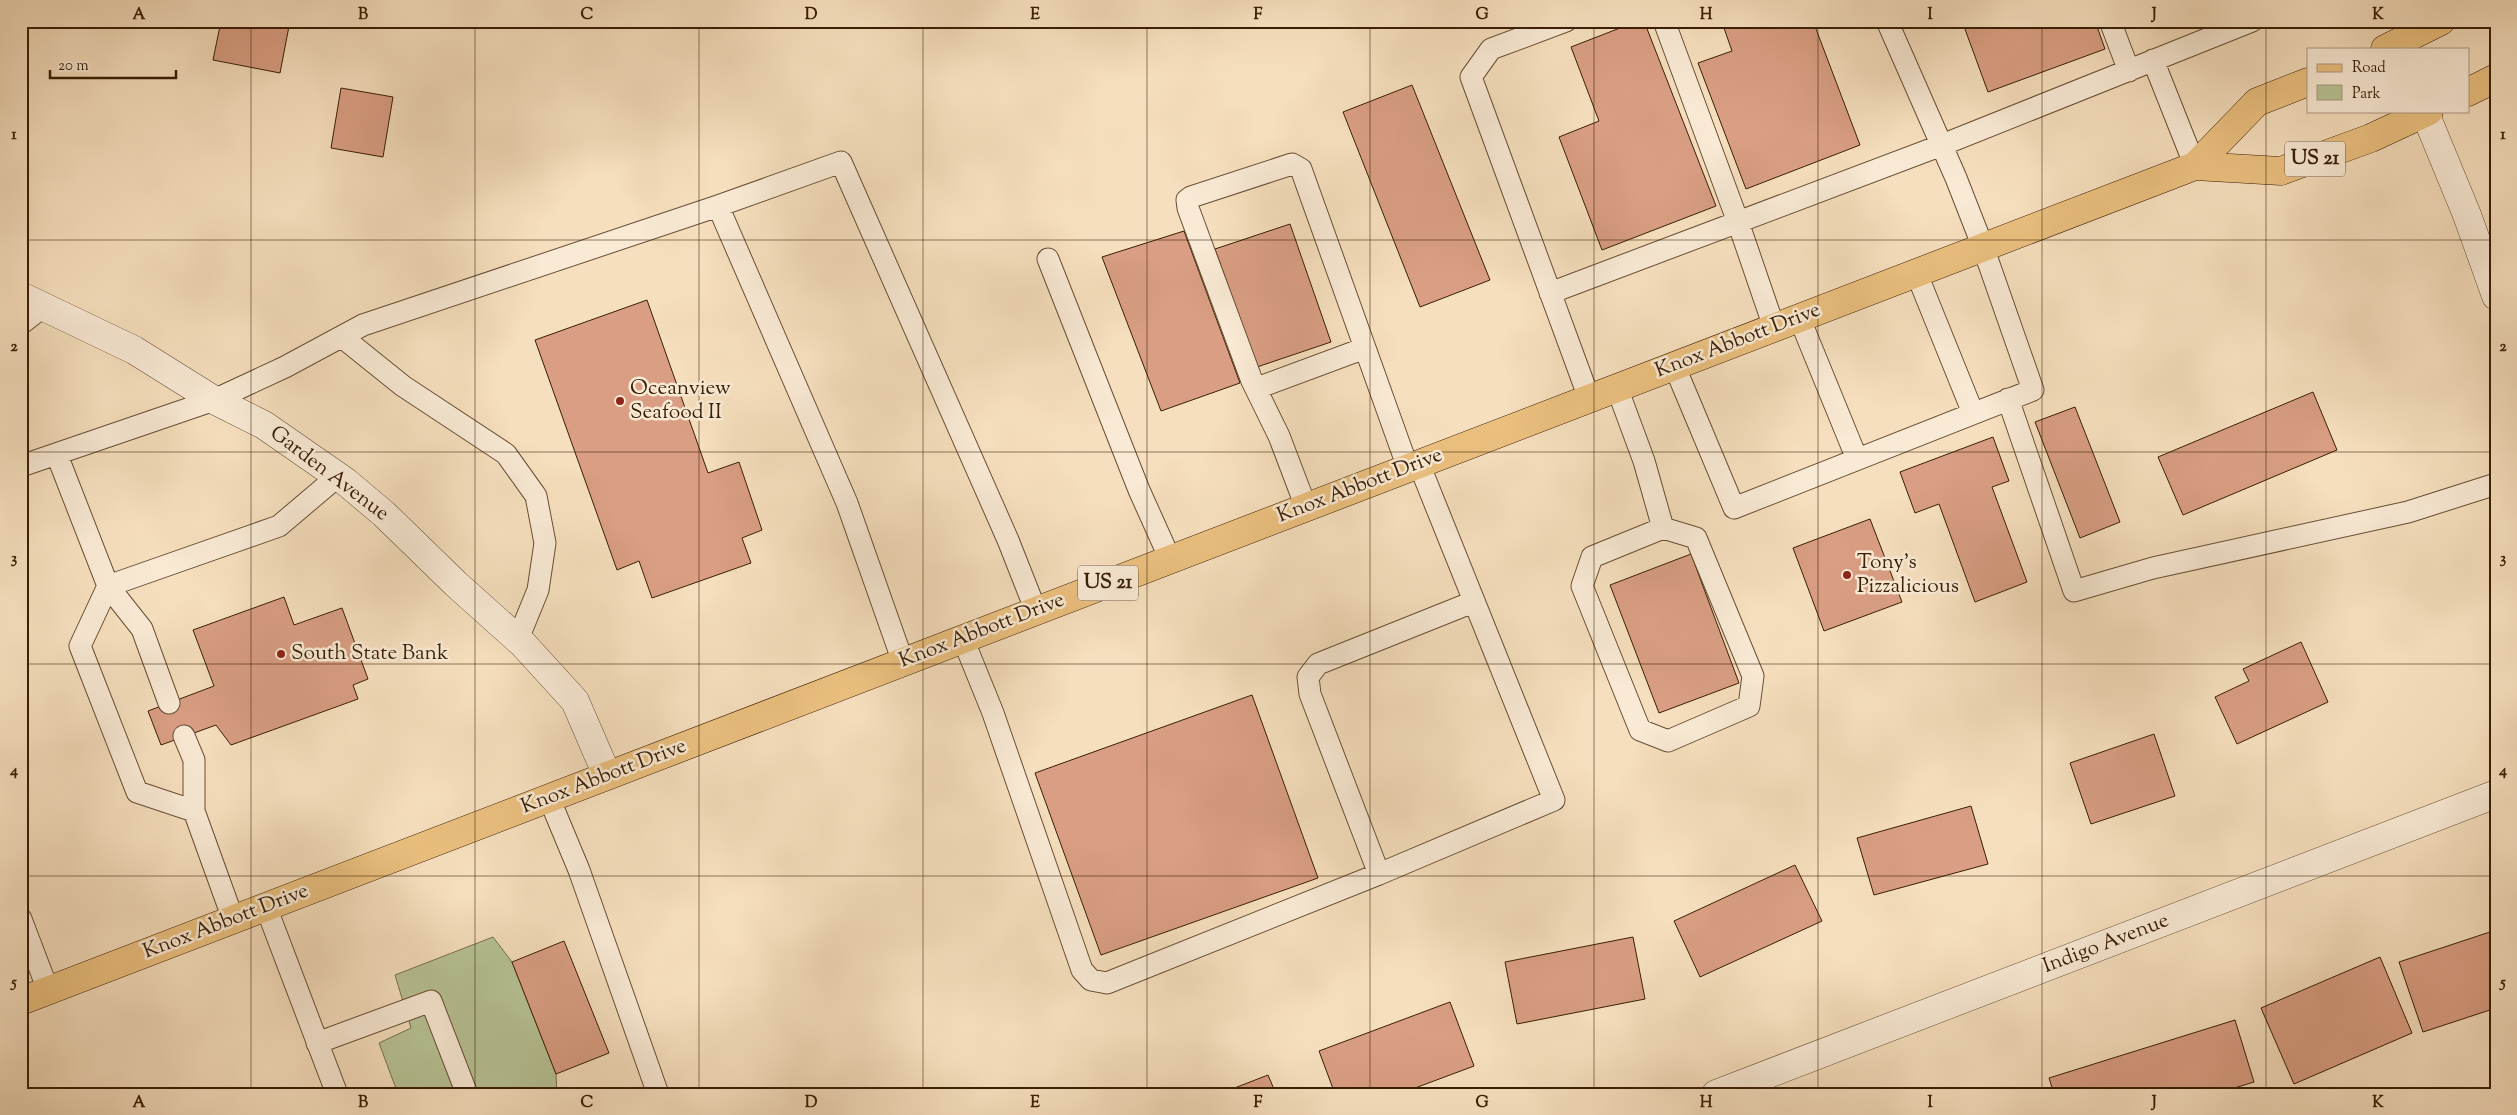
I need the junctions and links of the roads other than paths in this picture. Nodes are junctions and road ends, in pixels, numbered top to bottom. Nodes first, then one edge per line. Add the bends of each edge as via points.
1 (1566, 21) edge
2 (1664, 21) edge
3 (1887, 21) edge
4 (2110, 21) edge
5 (2252, 21) edge
6 (2442, 21) edge
7 (2394, 40) edge
8 (2153, 60) junction
9 (2129, 71) junction
10 (2496, 78) edge
11 (2307, 82) edge
12 (2470, 91) edge
13 (2426, 112) edge
14 (1942, 146) junction
15 (2194, 166) junction
16 (718, 206) junction
17 (1738, 222) junction
18 (1983, 247) junction
19 (1048, 258) dead end
20 (1916, 272) junction
21 (1550, 293) junction
22 (2496, 296) edge
23 (33, 301) edge
24 (1799, 317) junction
25 (21, 324) edge
26 (1774, 327) junction
27 (342, 337) junction
28 (1365, 348) junction
29 (1674, 365) junction
30 (1256, 388) junction
31 (1617, 388) junction
32 (1589, 398) junction
33 (2008, 399) junction
34 (214, 400) junction
35 (1972, 413) junction
36 (57, 455) junction
37 (1858, 459) junction
38 (21, 466) edge
39 (1413, 466) junction
40 (338, 476) junction
41 (2496, 484) edge
42 (1306, 507) junction
43 (1663, 528) junction
44 (1170, 559) junction
45 (108, 586) junction
46 (1473, 602) junction
47 (1036, 611) junction
48 (518, 639) junction
49 (963, 639) junction
50 (903, 662) junction
51 (169, 703) dead end
52 (184, 736) dead end
53 (607, 776) junction
54 (2496, 794) edge
55 (549, 798) junction
56 (194, 811) junction
57 (1378, 874) junction
58 (266, 907) junction
59 (233, 919) junction
60 (21, 920) edge
61 (48, 990) junction
62 (21, 1001) edge
63 (317, 1043) junction
64 (337, 1094) edge
65 (467, 1094) edge
66 (658, 1094) edge
67 (1716, 1094) edge

1 - 21 lane via 1491,49 1471,77
2 - 17 lane
3 - 14 lane
4 - 9 lane
5 - 8 lane
6 - 7 main road
8 - 9 lane
8 - 15 lane
9 - 14 lane
10 - 12 main road
11 - 15 main road, Knox Abbott Drive / US 21 via 2257,102
13 - 15 main road, Knox Abbott Drive / US 21 via 2371,138 2281,171
13 - 22 street
14 - 17 lane
14 - 18 lane
15 - 18 main road, Knox Abbott Drive / US 21
16 - 27 lane via 363,325
16 - 47 lane via 841,162 1008,540
16 - 50 lane via 847,503
17 - 21 lane
17 - 26 lane
18 - 20 main road, Knox Abbott Drive / US 21
18 - 33 lane via 2033,390
19 - 44 lane via 1138,490
20 - 24 main road, Knox Abbott Drive / US 21
20 - 35 lane
21 - 32 lane
23 - 25 lane
23 - 34 street, Garden Avenue via 134,350
24 - 26 main road, Knox Abbott Drive / US 21
24 - 37 lane
26 - 29 main road, Knox Abbott Drive / US 21
27 - 34 lane
27 - 48 lane via 403,386 506,454 536,496 544,543 538,590
28 - 30 lane
28 - 30 lane via 1297,165 1187,200
28 - 39 lane
29 - 31 main road, Knox Abbott Drive / US 21
29 - 37 lane via 1734,508
30 - 42 lane via 1279,436
31 - 32 main road, Knox Abbott Drive / US 21
31 - 43 lane via 1644,461
32 - 39 main road, Knox Abbott Drive / US 21
33 - 35 lane
33 - 41 lane via 2074,591 2153,568 2408,512
34 - 36 lane
34 - 40 street, Garden Avenue via 264,424
35 - 37 lane
36 - 38 lane
36 - 45 lane
39 - 42 main road, Knox Abbott Drive / US 21
39 - 46 lane
40 - 45 lane via 279,526
40 - 48 street, Garden Avenue via 384,514
42 - 44 main road, Knox Abbott Drive / US 21
43 - 43 lane via 1592,557 1582,586 1640,730 1668,741 1749,706 1753,676 1696,538
44 - 47 main road, Knox Abbott Drive / US 21
45 - 51 lane via 142,629
45 - 56 lane via 80,646 137,792
46 - 57 lane via 1318,664 1308,677 1310,694
46 - 57 lane via 1554,800
47 - 49 main road, Knox Abbott Drive / US 21
48 - 53 street, Garden Avenue via 575,701
49 - 50 main road, Knox Abbott Drive / US 21
49 - 57 lane via 993,713 1082,970 1092,980 1107,983
50 - 53 main road, Knox Abbott Drive / US 21
52 - 56 lane via 194,760
53 - 55 main road, Knox Abbott Drive / US 21
54 - 67 street, Indigo Avenue
55 - 58 main road, Knox Abbott Drive / US 21
55 - 66 lane via 579,870
56 - 59 lane
58 - 59 main road, Knox Abbott Drive / US 21
58 - 63 lane
59 - 61 main road, Knox Abbott Drive / US 21
60 - 61 lane
61 - 62 main road, Knox Abbott Drive / US 21
63 - 64 lane
63 - 65 lane via 431,1001

